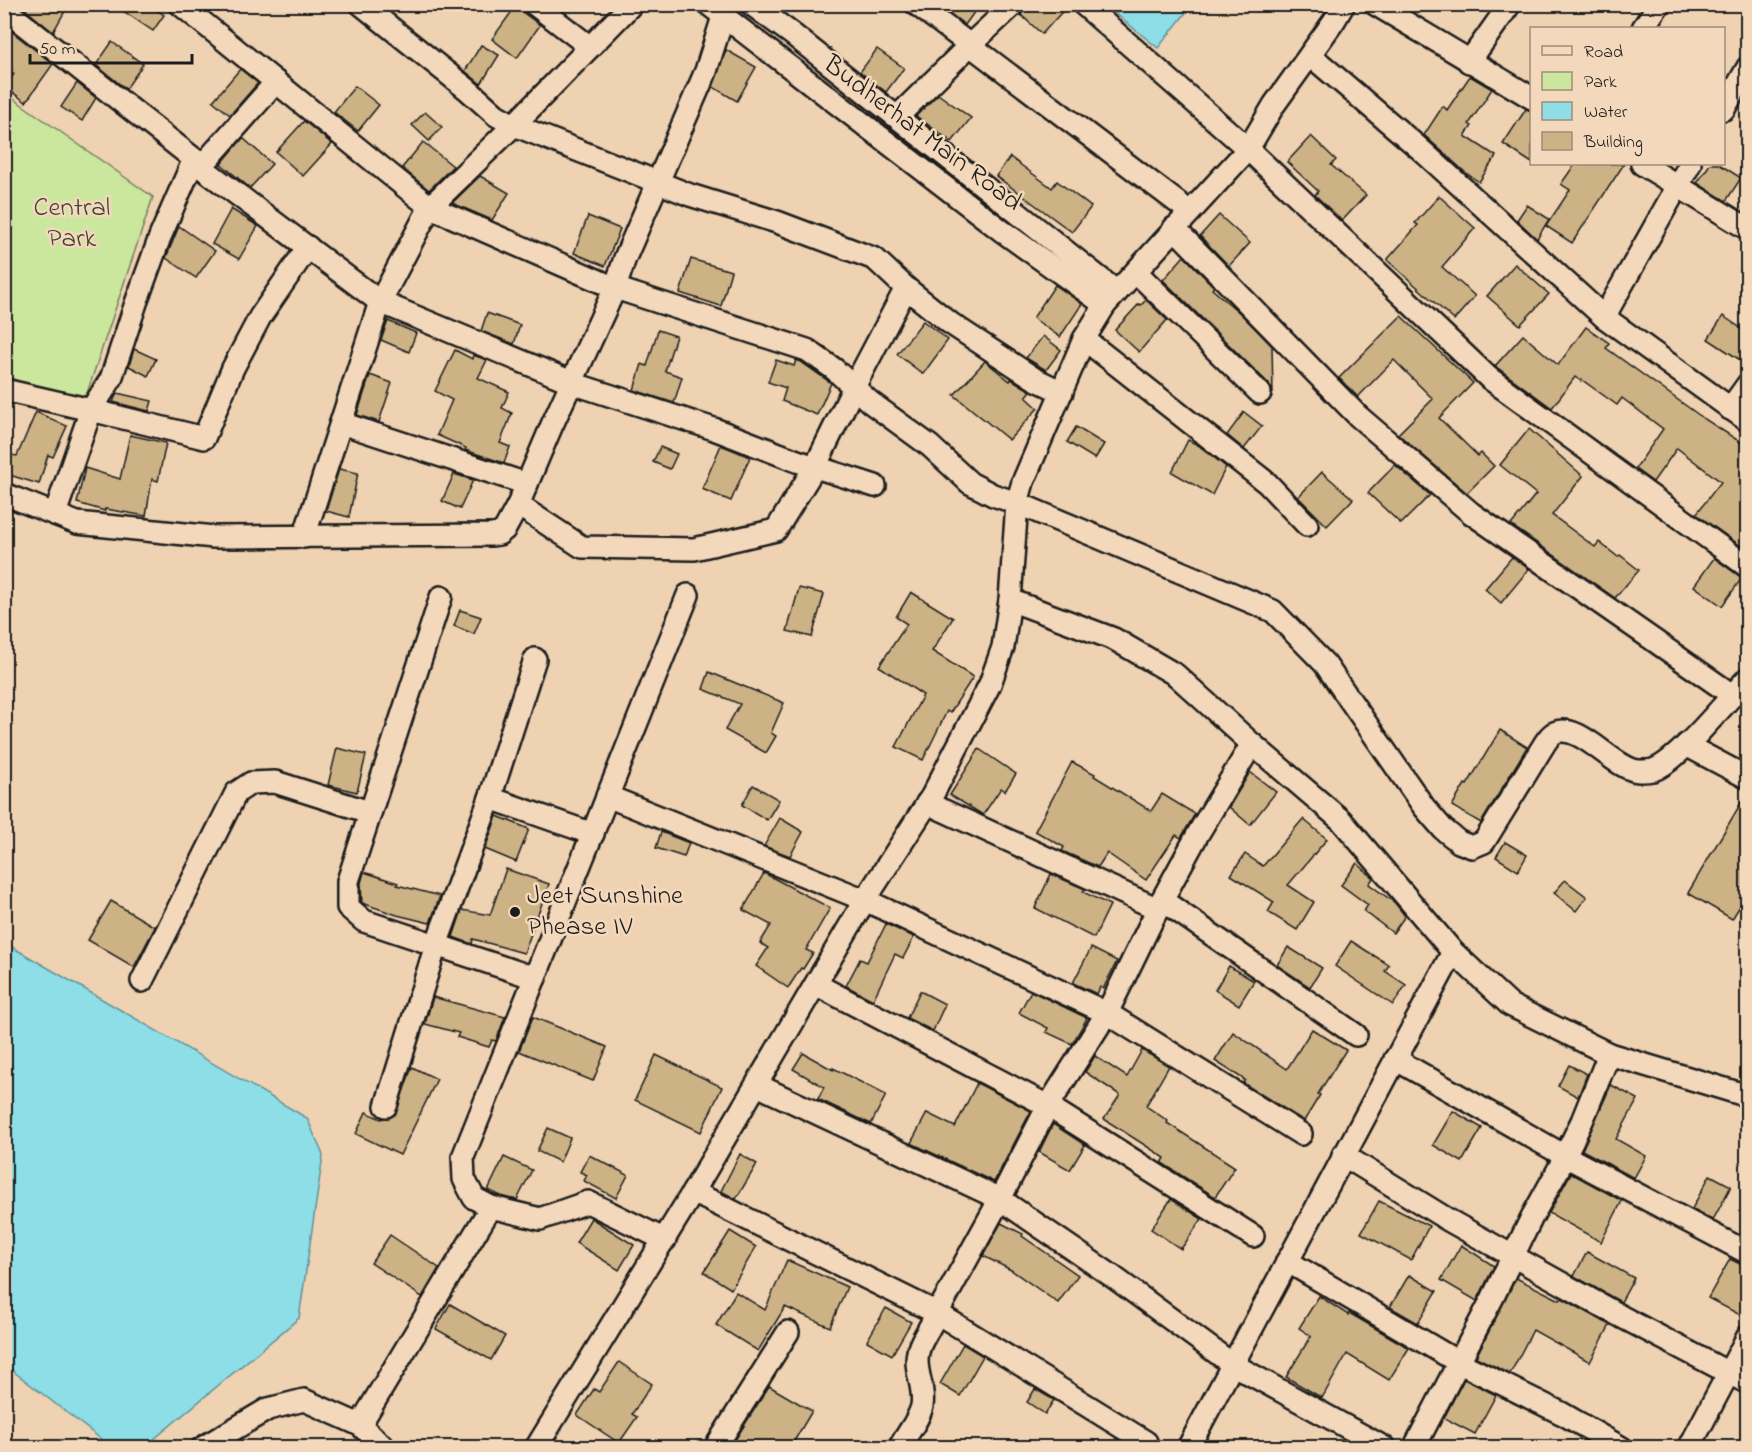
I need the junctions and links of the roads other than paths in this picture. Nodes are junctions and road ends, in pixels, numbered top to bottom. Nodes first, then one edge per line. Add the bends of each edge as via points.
1 (180, 4) edge
2 (361, 4) edge
3 (534, 4) edge
4 (633, 4) edge
5 (751, 4) edge
6 (916, 4) edge
7 (1014, 4) edge
8 (1083, 4) edge
9 (1344, 4) edge
10 (1376, 4) edge
11 (1510, 4) edge
12 (1659, 4) edge
13 (4, 9) edge
14 (719, 9) edge
15 (1644, 27) edge
16 (970, 45) junction
17 (590, 47) junction
18 (1310, 55) junction
19 (1469, 62) junction
20 (1748, 67) edge
21 (276, 82) junction
22 (1530, 97) edge
23 (1725, 107) edge
24 (897, 117) junction
25 (514, 125) junction
26 (1248, 149) junction
27 (198, 163) junction
28 (1644, 165) edge
29 (1689, 165) edge
30 (657, 182) junction
31 (1677, 185) junction
32 (430, 207) junction
33 (1190, 212) junction
34 (1174, 228) junction
35 (1748, 229) edge
36 (308, 247) junction
37 (1136, 272) junction
38 (615, 288) junction
39 (906, 288) junction
40 (1111, 298) junction
41 (380, 302) junction
42 (1604, 317) junction
43 (1084, 339) junction
44 (571, 382) junction
45 (1748, 384) edge
46 (854, 387) junction
47 (4, 390) edge
48 (1062, 392) junction
49 (1260, 393) dead end
50 (1730, 409) junction
51 (92, 410) junction
52 (1748, 422) edge
53 (341, 423) junction
54 (815, 466) junction
55 (527, 484) junction
56 (875, 486) dead end
57 (4, 494) edge
58 (1017, 502) junction
59 (518, 505) junction
60 (55, 514) junction
61 (1308, 525) dead end
62 (304, 537) junction
63 (1748, 567) edge
64 (688, 595) dead end
65 (441, 597) dead end
66 (1010, 600) junction
67 (535, 659) dead end
68 (1748, 678) edge
69 (1730, 696) junction
70 (1252, 744) junction
71 (1686, 746) junction
72 (1748, 778) edge
73 (608, 796) junction
74 (490, 798) junction
75 (927, 803) junction
76 (369, 812) junction
77 (593, 834) junction
78 (865, 900) junction
79 (1160, 905) junction
80 (436, 945) junction
81 (1453, 952) junction
82 (535, 978) junction
83 (142, 981) dead end
84 (816, 985) junction
85 (1107, 1013) junction
86 (1356, 1035) dead end
87 (1609, 1054) junction
88 (1395, 1059) junction
89 (757, 1084) junction
90 (1748, 1096) edge
91 (386, 1106) dead end
92 (1048, 1106) junction
93 (1301, 1134) dead end
94 (1343, 1155) junction
95 (1565, 1156) junction
96 (693, 1192) junction
97 (1000, 1199) junction
98 (491, 1207) junction
99 (1253, 1236) dead end
100 (665, 1240) junction
101 (1748, 1252) edge
102 (1513, 1256) junction
103 (1287, 1261) junction
104 (937, 1313) junction
105 (788, 1332) dead end
106 (1748, 1336) edge
107 (1458, 1362) junction
108 (1232, 1364) junction
109 (1728, 1372) junction
110 (1748, 1383) edge
111 (360, 1425) junction
112 (1146, 1442) dead end
113 (205, 1447) edge
114 (385, 1448) edge
115 (536, 1448) edge
116 (715, 1448) edge
117 (899, 1448) edge
118 (1188, 1448) edge
119 (1385, 1448) edge
120 (1414, 1448) edge
121 (1622, 1448) edge
122 (1689, 1448) edge

1 - 21 street
2 - 25 street via 496,115
3 - 17 street
4 - 17 street
5 - 24 street, Budherhat Main Road
6 - 16 street
7 - 16 street
8 - 26 street
9 - 18 street
10 - 19 street
11 - 19 street
12 - 15 street
13 - 27 street
14 - 30 street via 706,71
14 - 40 street, Budherhat Main Road via 1002,231
16 - 24 street
16 - 33 street
17 - 25 street
18 - 26 street
18 - 42 street via 1419,148
19 - 22 street
20 - 23 street
21 - 27 street
21 - 32 street
24 - 40 street, Budherhat Main Road
25 - 30 street
25 - 32 street
26 - 33 street
26 - 63 street via 1489,378
27 - 36 street
27 - 51 street via 160,237 111,378
28 - 31 street
29 - 31 street
30 - 38 street
30 - 39 street via 875,259
31 - 35 street
31 - 42 street
32 - 38 street
32 - 41 street
33 - 34 street
34 - 37 street
34 - 69 street via 1358,416 1471,513
36 - 41 street
36 - 51 street via 260,317 233,368 204,438
37 - 40 street
37 - 49 street
38 - 44 street
38 - 46 street via 807,350
39 - 46 street
39 - 48 street via 1035,380
40 - 43 street
41 - 44 street
41 - 53 street
42 - 50 street
43 - 48 street
43 - 61 street via 1267,483
44 - 54 street
44 - 55 street
45 - 50 street
46 - 54 street
46 - 58 street via 930,446 970,483
47 - 51 street
48 - 58 street
50 - 52 street
51 - 60 street
53 - 55 street
53 - 62 street
54 - 56 street
54 - 59 street via 776,530 694,549 582,547
55 - 59 street
57 - 60 street
58 - 66 street
58 - 71 street via 1273,611 1325,664 1424,807 1443,829 1472,847 1484,842 1553,734 1566,731 1580,736 1637,771 1652,770 1668,762
59 - 62 street via 500,534
60 - 62 street via 77,523 214,537
64 - 73 street
65 - 76 street
66 - 70 street via 1114,639 1176,675
66 - 75 street via 1004,648 990,684
67 - 74 street
68 - 69 street
69 - 71 street
70 - 79 street
70 - 81 street via 1341,819
71 - 72 street
73 - 77 street
73 - 78 street
74 - 77 street
74 - 80 street
75 - 78 street
75 - 79 street
76 - 80 street via 348,881 348,907 364,921
76 - 83 street via 274,782 251,783 236,793
77 - 82 street
78 - 84 street
78 - 85 street
79 - 85 street
79 - 86 street
80 - 82 street
80 - 91 street
81 - 87 street via 1510,1005
81 - 88 street
82 - 98 street via 463,1157 464,1179 474,1198
84 - 89 street
84 - 92 street
85 - 92 street
85 - 93 street
87 - 90 street
87 - 95 street
88 - 94 street
88 - 95 street
89 - 96 street
89 - 97 street
92 - 97 street
92 - 99 street
94 - 102 street
94 - 103 street
95 - 101 street
95 - 102 street
96 - 100 street
96 - 104 street
97 - 104 street
97 - 108 street
98 - 100 street via 540,1220 588,1202
98 - 111 street
100 - 115 street
102 - 107 street
102 - 109 street
103 - 107 street
103 - 108 street
104 - 112 street
104 - 117 street via 917,1350 922,1406
105 - 116 street
106 - 109 street
107 - 120 street
107 - 121 street
108 - 118 street
108 - 119 street
109 - 110 street
109 - 122 street
111 - 113 street via 304,1400 268,1408
111 - 114 street

